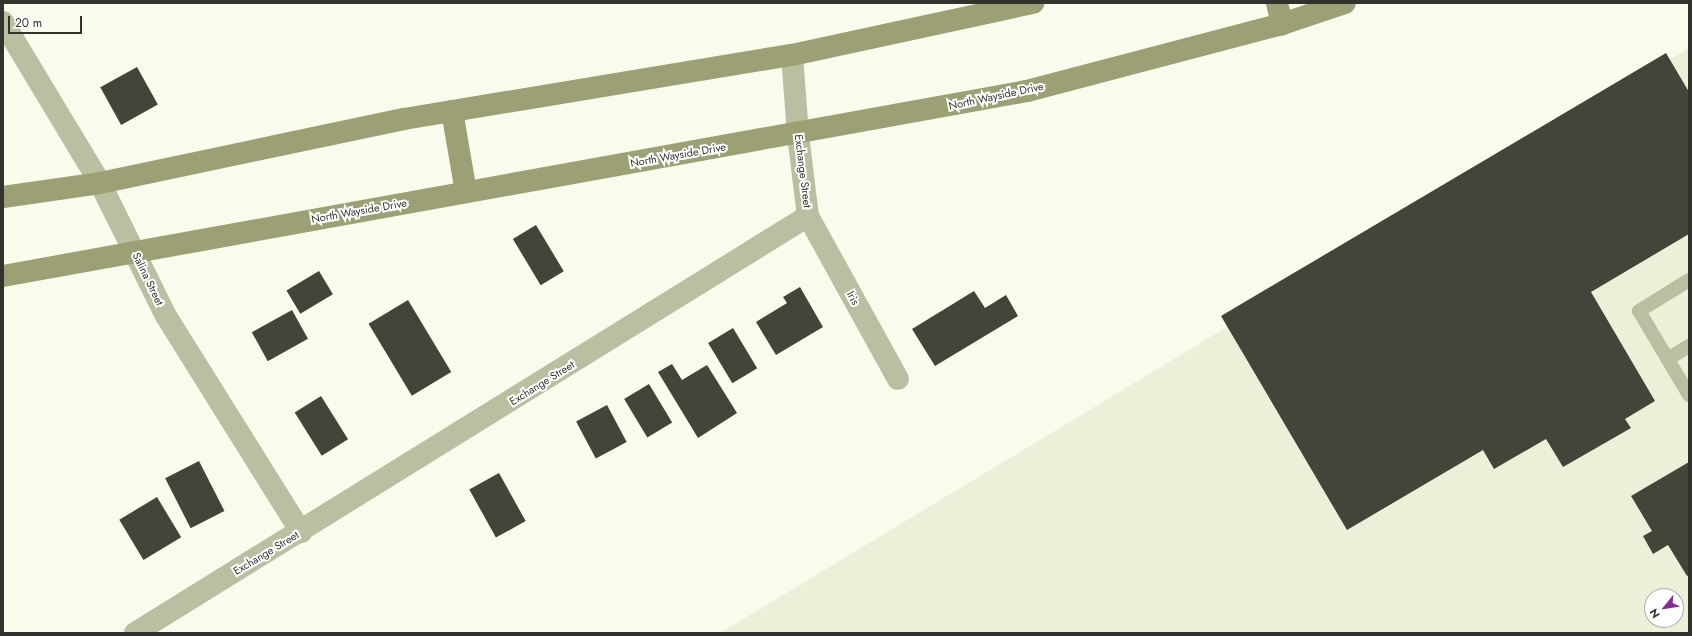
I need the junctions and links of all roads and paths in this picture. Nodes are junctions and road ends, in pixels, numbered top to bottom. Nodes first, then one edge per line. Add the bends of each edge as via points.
1 (1033, 3) edge
2 (1277, 3) edge
3 (1345, 3) edge
4 (3, 22) edge
5 (1282, 24) junction
6 (792, 55) junction
7 (452, 111) junction
8 (798, 135) junction
9 (100, 183) junction
10 (466, 192) junction
11 (3, 197) edge
12 (808, 216) junction
13 (135, 252) junction
14 (3, 276) edge
15 (1689, 280) edge
16 (1689, 346) edge
17 (1668, 359) junction
18 (898, 379) dead end
19 (1689, 395) edge
20 (301, 532) junction
21 (135, 633) edge

1 - 6 main road
2 - 5 main road
3 - 5 main road, North Wayside Drive
4 - 9 street, Salina Street
5 - 8 main road, North Wayside Drive via 1027,91
6 - 7 main road
6 - 8 street, Exchange Street
7 - 9 main road
7 - 10 main road
8 - 10 main road, North Wayside Drive
8 - 12 street, Exchange Street
9 - 11 main road
9 - 13 street, Salina Street
10 - 13 main road, North Wayside Drive
12 - 18 street, Iris
12 - 20 street, Exchange Street
13 - 14 main road, North Wayside Drive
13 - 20 street, Salina Street via 166,316
15 - 17 lane via 1639,311
16 - 17 lane
17 - 19 lane
20 - 21 street, Exchange Street

